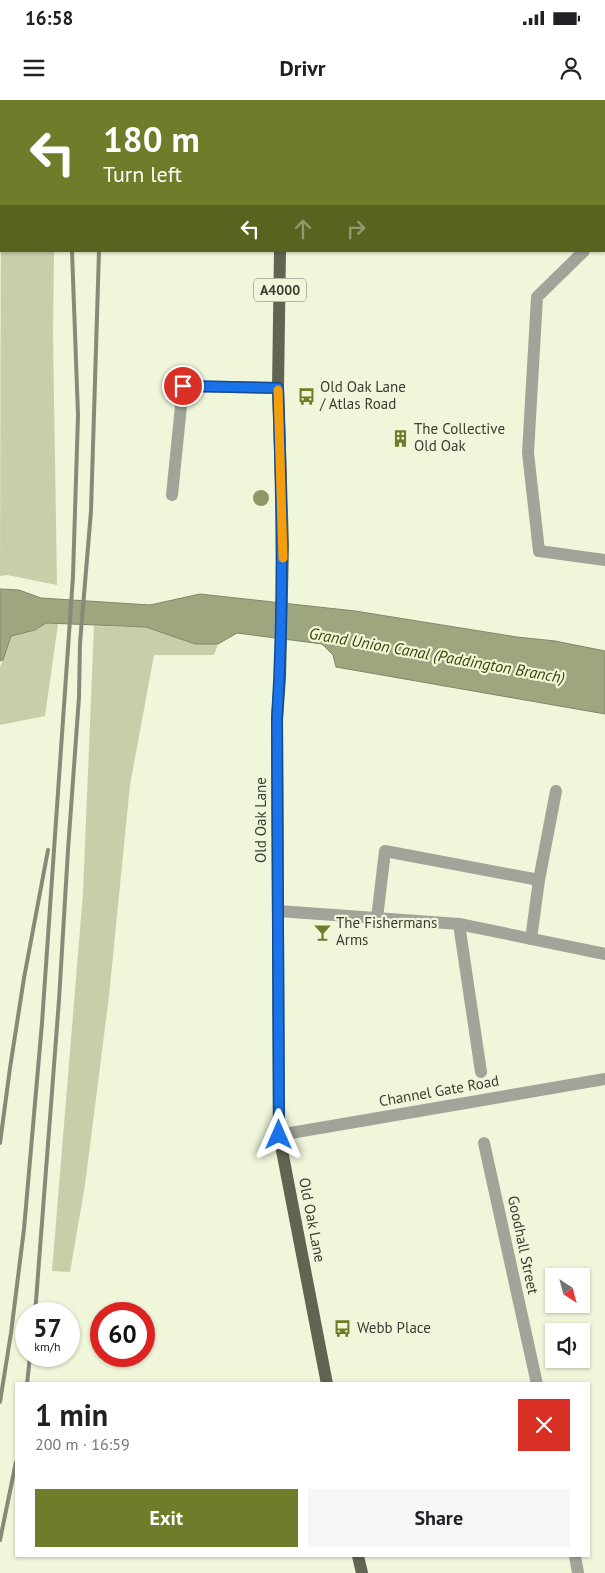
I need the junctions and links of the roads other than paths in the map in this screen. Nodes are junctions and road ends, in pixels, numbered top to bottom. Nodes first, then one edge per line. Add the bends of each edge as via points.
1 (280, 252) edge
2 (583, 252) edge
3 (278, 388) junction
4 (172, 495) dead end
5 (605, 560) edge
6 (556, 791) dead end
7 (539, 880) junction
8 (278, 911) junction
9 (377, 918) junction
10 (459, 924) junction
11 (531, 940) junction
12 (605, 954) edge
13 (480, 1072) dead end
14 (605, 1079) edge
15 (279, 1135) junction
16 (484, 1143) dead end
17 (327, 1382) edge
18 (537, 1382) edge
19 (358, 1557) edge
20 (575, 1557) edge
21 (362, 1573) edge
22 (578, 1573) edge

1 - 3 main road, Old Oak Lane / A4000
2 - 5 street via 537,297 528,453 539,551
3 - 4 street via 183,386
3 - 8 main road, Old Oak Lane / A4000 via 283,546 277,719
6 - 7 street
7 - 9 street via 385,851
7 - 11 street
8 - 9 street
8 - 15 main road, Old Oak Lane / A4000
9 - 10 street
10 - 11 street
10 - 13 street
11 - 12 street
14 - 15 street, Channel Gate Road
15 - 17 main road, Old Oak Lane / A4000
16 - 18 street, Goodhall Street
19 - 21 main road
20 - 22 street

